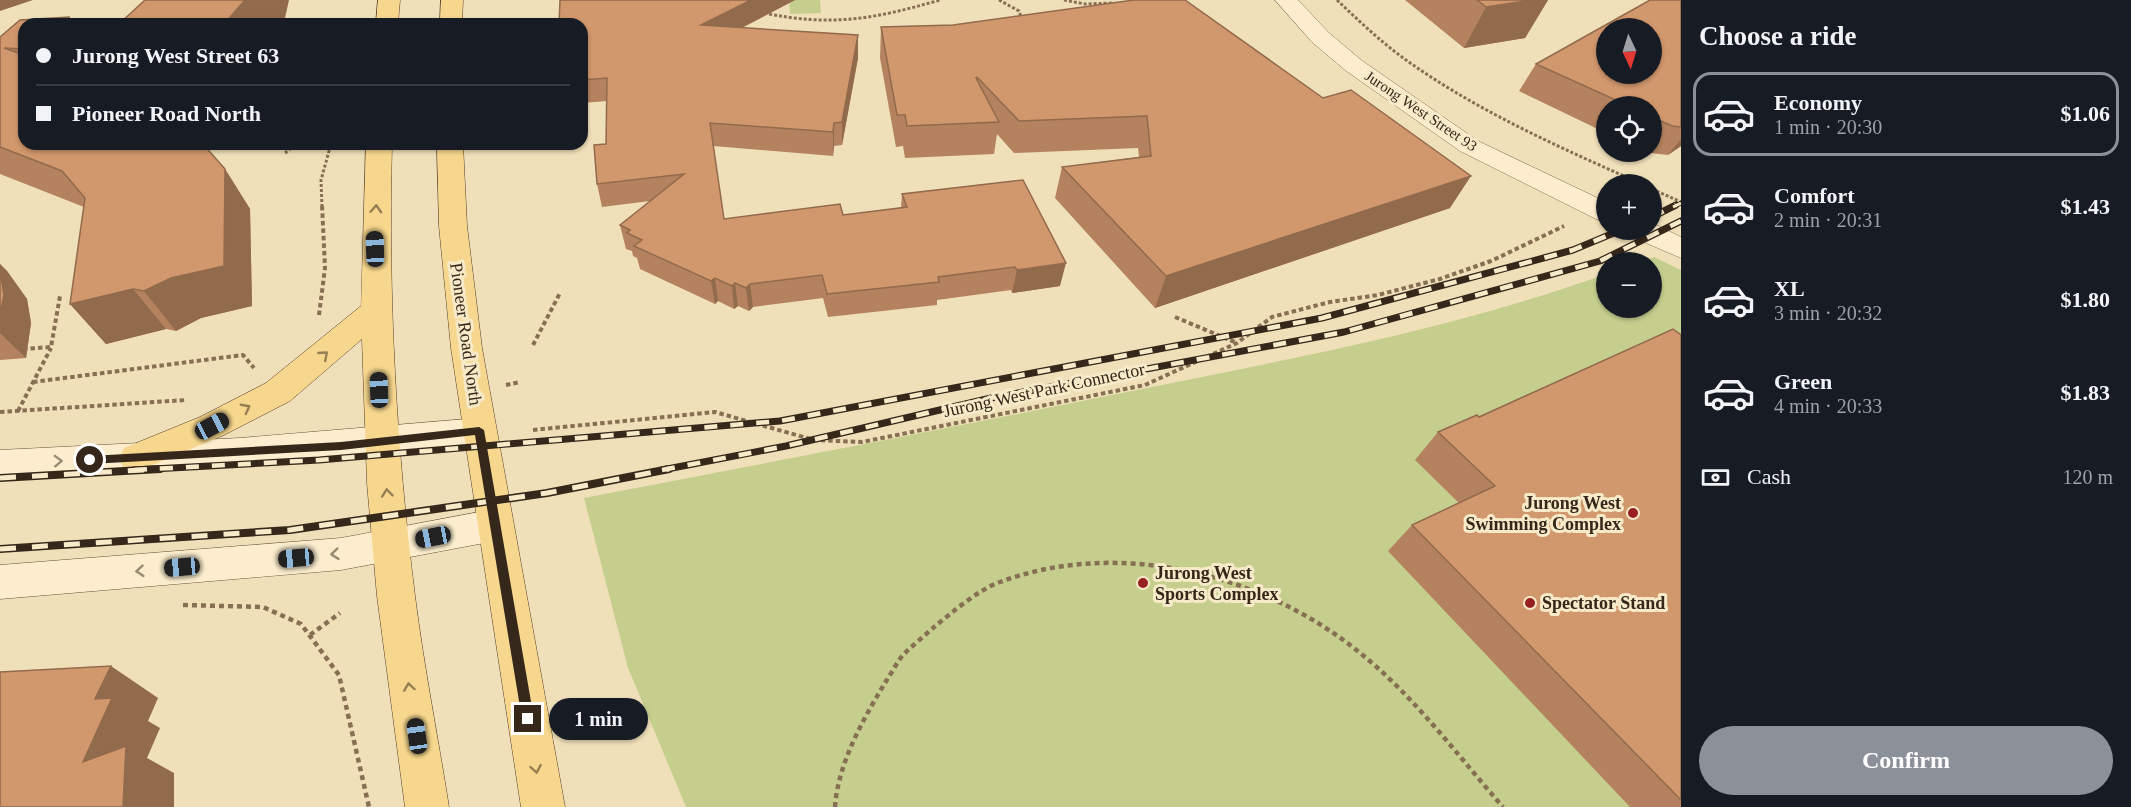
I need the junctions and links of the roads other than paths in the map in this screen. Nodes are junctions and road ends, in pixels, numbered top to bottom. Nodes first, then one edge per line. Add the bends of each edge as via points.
1 (390, 0) edge
2 (452, 0) edge
3 (1286, 0) edge
4 (388, 18) edge
5 (451, 18) edge
6 (1343, 29) dead end
7 (379, 150) edge
8 (450, 150) edge
9 (1596, 190) edge
10 (1596, 208) edge
11 (1662, 221) edge
12 (1681, 230) edge
13 (1662, 239) edge
14 (1681, 248) edge
15 (377, 309) junction
16 (479, 430) junction
17 (381, 442) junction
18 (136, 458) junction
19 (0, 464) edge
20 (495, 525) junction
21 (392, 544) junction
22 (0, 582) edge
23 (427, 807) edge
24 (543, 807) edge

1 - 4 main road
2 - 5 main road
3 - 10 street, Jurong West Street 93 via 1353,65 1468,146
6 - 9 street, Jurong West Street 93 via 1503,145
15 -> 7 main road via 374,229
8 - 16 main road, Pioneer Road North via 458,288
11 - 12 street
13 - 14 street
15 - 17 main road
18 -> 15 main road via 212,426 278,392
16 - 17 street
16 - 20 main road, Pioneer Road North
17 - 18 street
21 -> 17 main road
19 -> 18 street
20 - 21 street
20 -> 24 main road, Pioneer Road North
21 -> 22 street via 341,554
23 -> 21 main road

